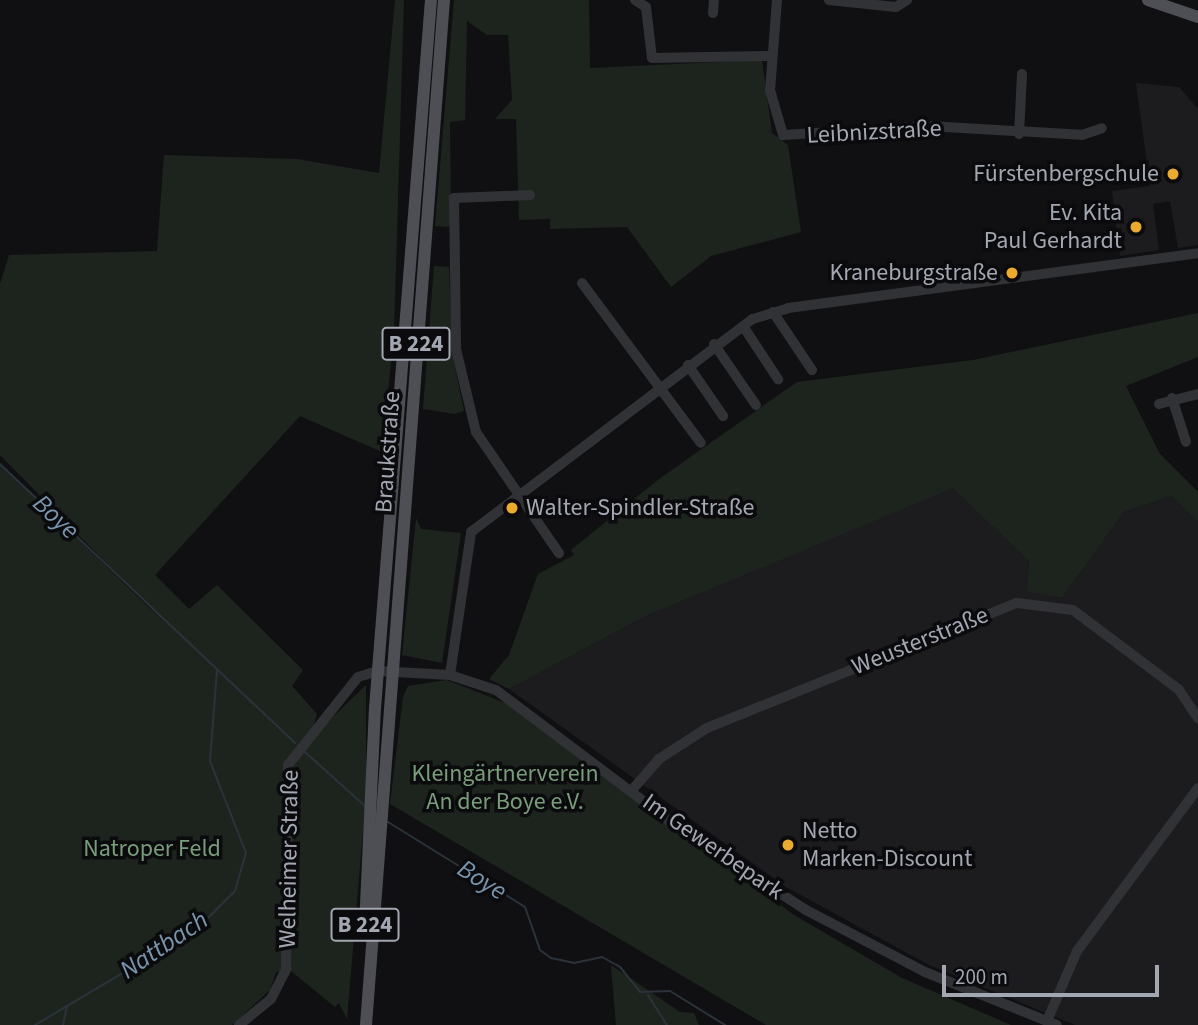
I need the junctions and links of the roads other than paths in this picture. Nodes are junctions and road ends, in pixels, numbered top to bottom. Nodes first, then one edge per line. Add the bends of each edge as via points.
1 (431, 0) edge
2 (444, 0) edge
3 (635, 0) edge
4 (714, 0) edge
5 (777, 0) edge
6 (829, 0) edge
7 (907, 0) edge
8 (1148, 0) edge
9 (649, 4) edge
10 (713, 13) dead end
11 (1198, 17) edge
12 (772, 56) junction
13 (1022, 74) dead end
14 (1102, 128) dead end
15 (1019, 134) junction
16 (530, 195) dead end
17 (1198, 253) edge
18 (582, 283) dead end
19 (773, 312) junction
20 (743, 326) junction
21 (714, 344) junction
22 (688, 365) junction
23 (812, 370) dead end
24 (778, 379) dead end
25 (660, 387) junction
26 (1198, 394) edge
27 (1172, 398) junction
28 (1158, 404) dead end
29 (756, 405) dead end
30 (723, 416) dead end
31 (1186, 442) dead end
32 (701, 443) dead end
33 (516, 496) junction
34 (559, 553) dead end
35 (378, 671) junction
36 (393, 672) junction
37 (450, 675) junction
38 (1198, 718) edge
39 (1198, 788) edge
40 (632, 790) junction
41 (378, 799) junction
42 (376, 824) junction
43 (1047, 1021) junction
44 (239, 1025) edge
45 (359, 1025) edge
46 (366, 1025) edge
47 (1057, 1025) edge

1 - 35 main road, Braukstraße / B 224
2 - 36 main road, Braukstraße / B 224
3 - 9 street
4 - 10 street
5 - 12 street, Leibnizstraße
6 - 7 street via 896,7
8 - 11 main road
9 - 12 street via 652,58
12 - 15 street, Leibnizstraße via 772,107 783,135 928,127
13 - 15 street
14 - 15 street, Leibnizstraße via 1082,135
16 - 33 street via 454,198 456,349 463,397 476,432
17 - 19 street
18 - 25 street
19 - 20 street
19 - 23 street
20 - 21 street
20 - 24 street
21 - 22 street
21 - 29 street
22 - 25 street
22 - 30 street
25 - 32 street
25 - 33 street
26 - 27 street
27 - 28 street
27 - 31 street
33 - 34 street
33 - 37 street via 471,532
35 - 36 street, Im Gewerbepark
35 - 41 main road, Braukstraße / B 224
35 - 44 street, Welheimer Straße via 358,677 288,765 286,969 271,999
36 - 37 street, Im Gewerbepark
36 - 41 main road, Braukstraße / B 224
37 - 40 street, Im Gewerbepark via 496,690
38 - 40 street, Weusterstraße via 1179,690 1073,610 1017,603 707,729 659,759
39 - 43 street via 1077,951
40 - 43 street, Im Gewerbepark via 813,914 925,972
41 - 42 main road, Braukstraße / B 224
42 - 45 main road, B 224
42 - 46 main road, B 224
43 - 47 street, Im Gewerbepark

